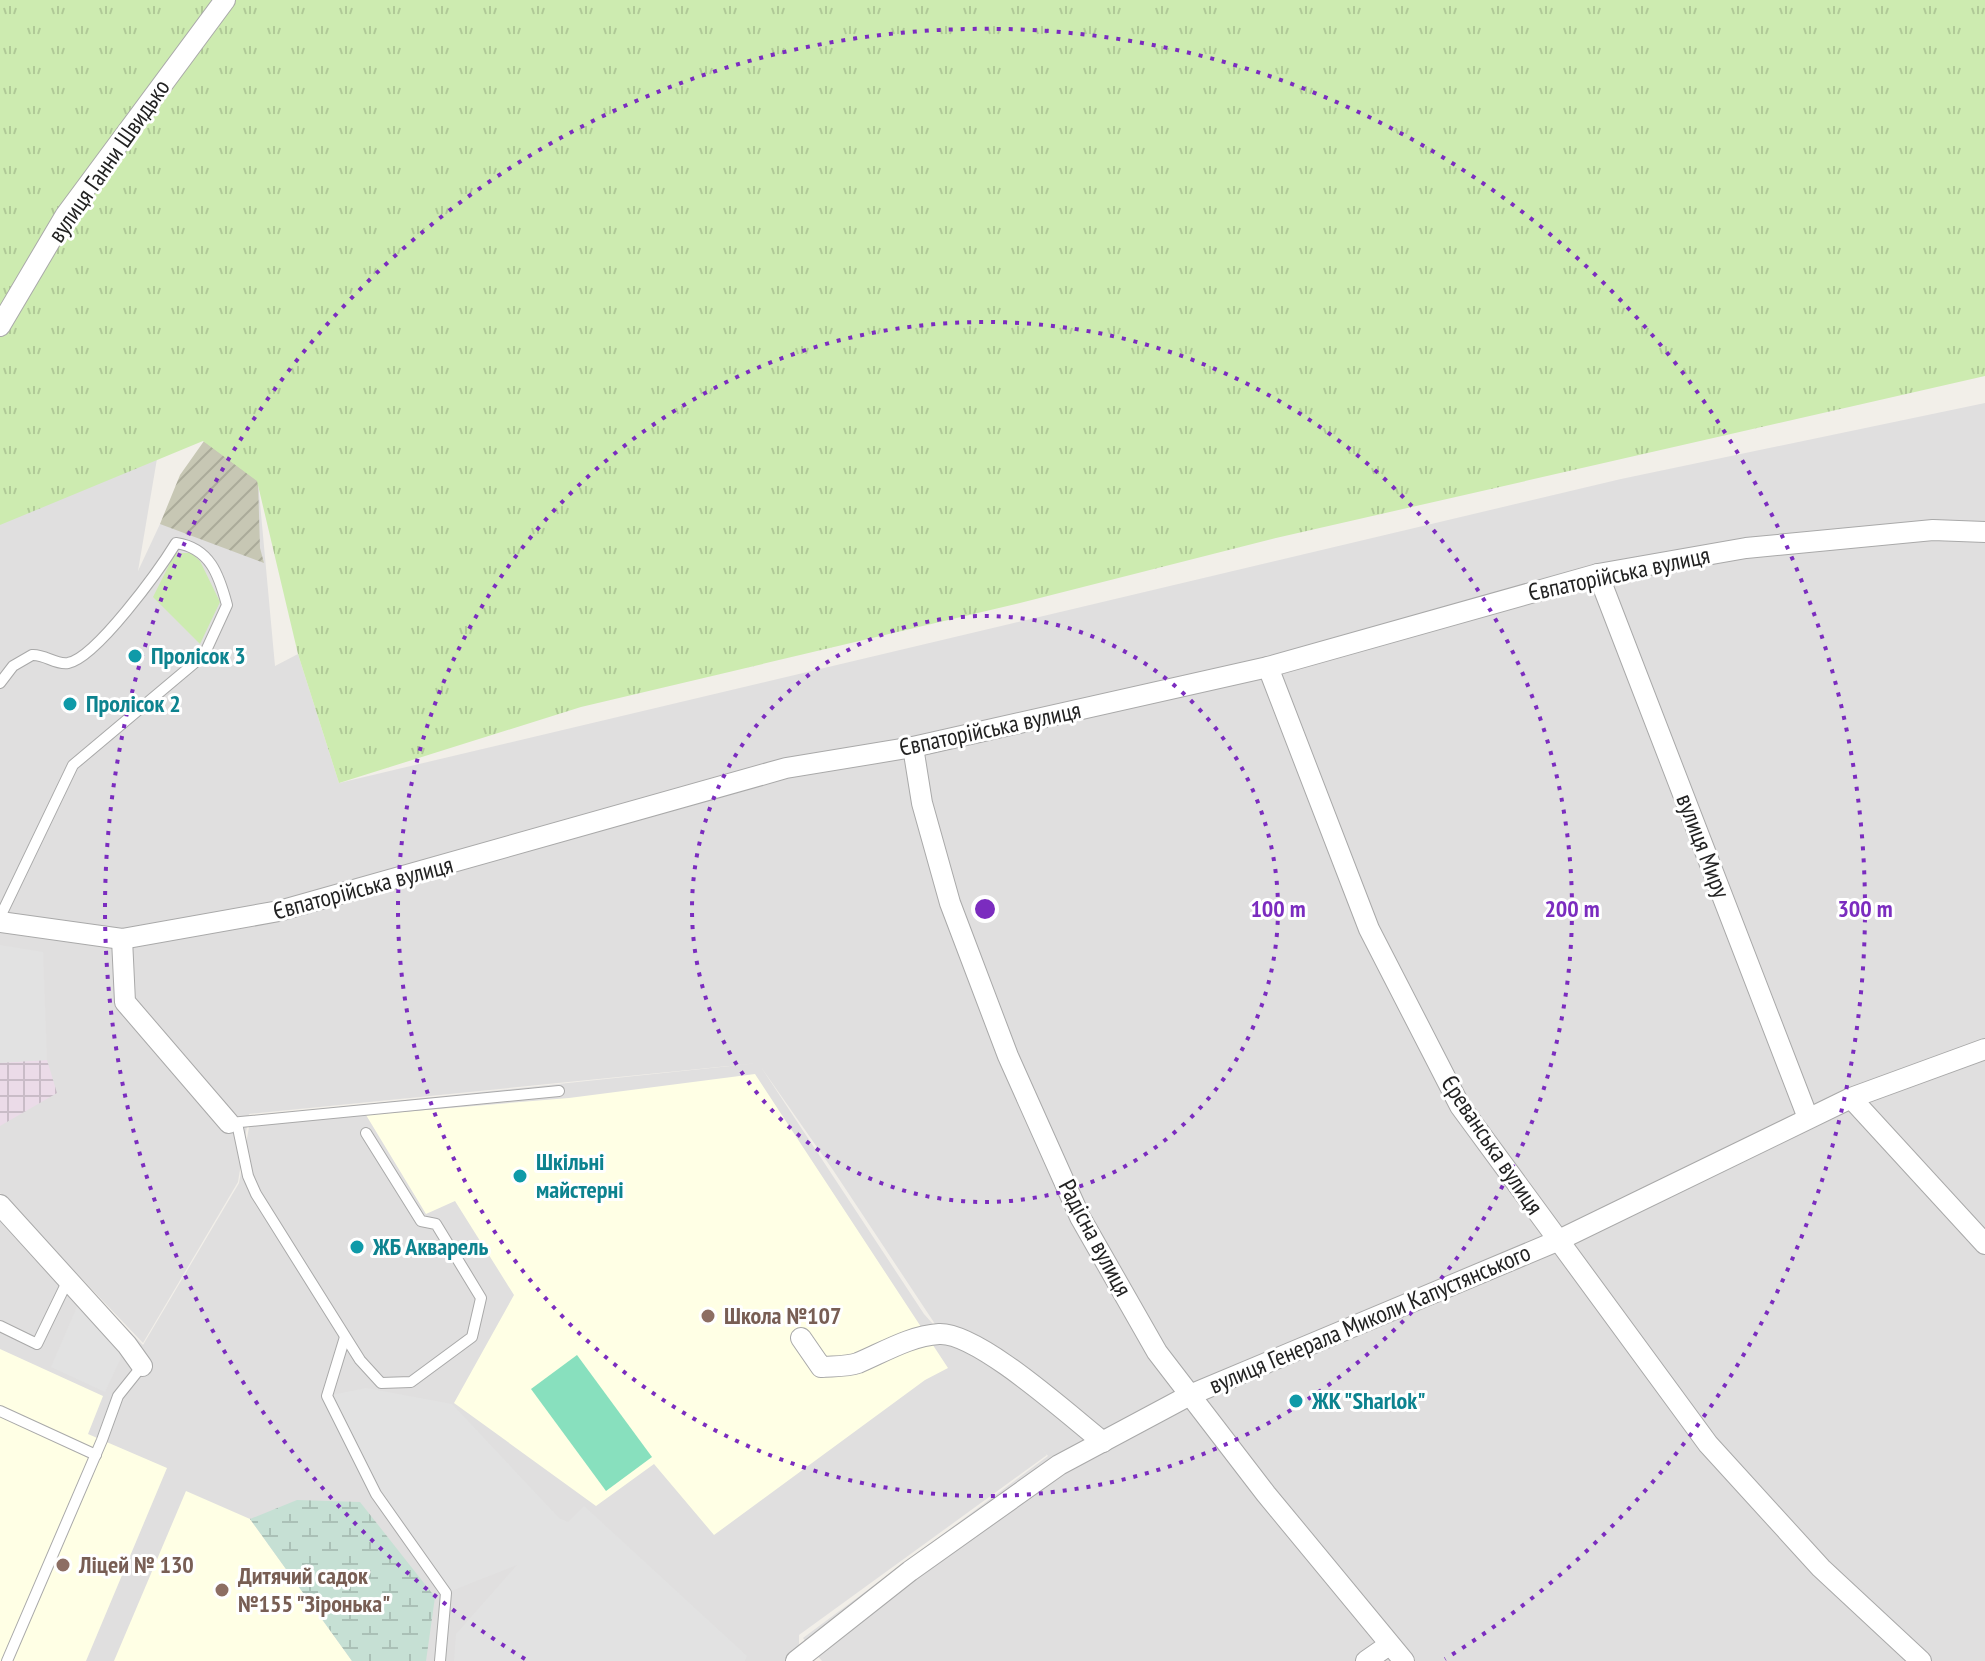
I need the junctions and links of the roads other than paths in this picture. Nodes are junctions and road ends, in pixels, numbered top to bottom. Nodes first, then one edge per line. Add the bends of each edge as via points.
1 (225, 0) edge
2 (0, 326) edge
3 (1985, 532) edge
4 (1598, 574) junction
5 (1268, 667) junction
6 (0, 683) edge
7 (913, 747) junction
8 (0, 920) edge
9 (122, 939) junction
10 (1985, 1049) edge
11 (559, 1091) dead end
12 (1851, 1098) junction
13 (1808, 1118) junction
14 (229, 1123) junction
15 (366, 1133) dead end
16 (0, 1205) edge
17 (1557, 1241) junction
18 (1985, 1244) edge
19 (68, 1280) junction
20 (0, 1326) edge
21 (345, 1337) junction
22 (801, 1338) dead end
23 (142, 1366) joint
24 (1190, 1395) junction
25 (0, 1411) edge
26 (1103, 1442) junction
27 (96, 1455) junction
28 (1389, 1645) junction
29 (7, 1661) edge
30 (440, 1661) edge
31 (796, 1661) edge
32 (1366, 1661) edge
33 (1404, 1661) edge
34 (1921, 1661) edge

1 - 2 street, вулиця Ганни Швидько via 65,216
3 - 4 street, Євпаторійська вулиця via 1933,530 1746,548
4 - 5 street, Євпаторійська вулиця
4 - 13 street, вулиця Миру
5 - 7 street, Євпаторійська вулиця
5 - 17 street, Єреванська вулиця via 1369,929 1460,1106
6 - 8 lane via 13,666 32,655 59,663 81,658 152,582 176,543 192,546 208,558 227,605 204,655 73,765
7 - 9 street, Євпаторійська вулиця via 786,768 279,911
7 - 24 street, Радісна вулиця via 922,803 950,903 1008,1056 1080,1217 1157,1352
8 - 9 street, Євпаторійська вулиця
9 - 14 street via 125,1002
10 - 12 street, вулиця Генерала Миколи Капустянського
11 - 14 lane
12 - 13 street, вулиця Генерала Миколи Капустянського
12 - 18 street
13 - 17 street, вулиця Генерала Миколи Капустянського
14 - 21 lane via 238,1128 256,1194
15 - 21 lane via 421,1221 436,1224 481,1298 472,1337 411,1382 381,1383
16 - 19 street
17 - 24 street, вулиця Генерала Миколи Капустянського
17 - 34 street, Єреванська вулиця via 1708,1444 1821,1568
19 - 20 lane via 37,1344
19 - 23 street
21 - 30 lane via 327,1396 376,1494 446,1593
22 - 26 street via 821,1367 855,1364 883,1349 943,1334 971,1344 1021,1375
23 - 27 lane via 118,1396
24 - 26 street, вулиця Генерала Миколи Капустянського
24 - 28 street, Радісна вулиця
25 - 27 lane
26 - 31 street, вулиця Генерала Миколи Капустянського via 1059,1465 921,1563
27 - 29 lane
28 - 32 street
28 - 33 street, Радісна вулиця

